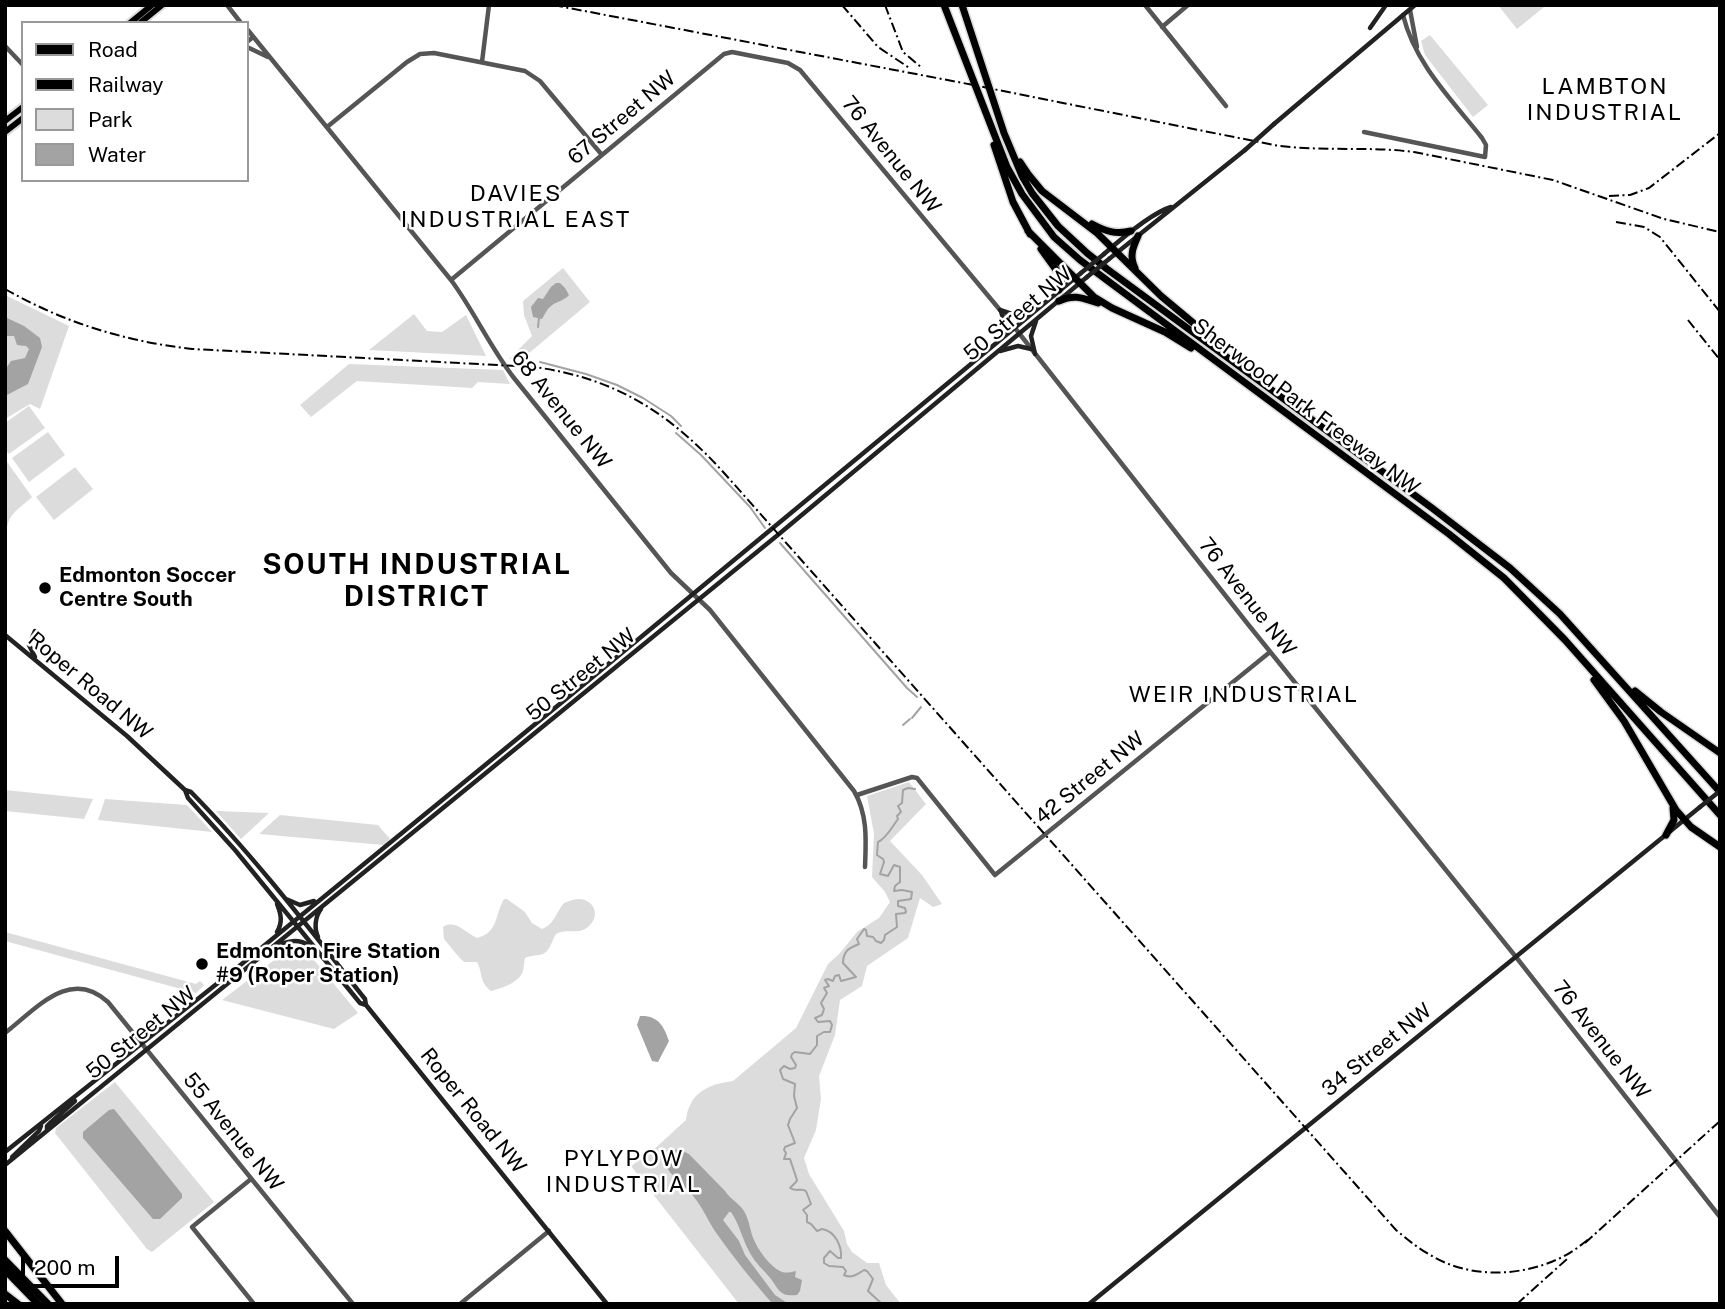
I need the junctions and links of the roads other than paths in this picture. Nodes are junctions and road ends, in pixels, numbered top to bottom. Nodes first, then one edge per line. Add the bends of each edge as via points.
1 (152, 5) edge
2 (162, 5) edge
3 (227, 5) edge
4 (489, 5) edge
5 (942, 5) edge
6 (962, 5) edge
7 (1144, 5) edge
8 (1188, 5) edge
9 (1386, 5) edge
10 (1412, 6) edge
11 (1401, 8) dead end
12 (1403, 15) junction
13 (132, 21) edge
14 (143, 21) edge
15 (239, 21) edge
16 (1162, 27) junction
17 (1370, 28) dead end
18 (248, 30) edge
19 (253, 37) junction
20 (248, 41) edge
21 (5, 46) edge
22 (248, 48) edge
23 (272, 60) junction
24 (482, 62) junction
25 (21, 63) edge
26 (1423, 64) junction
27 (796, 67) joint
28 (980, 100) junction
29 (1226, 106) dead end
30 (21, 109) edge
31 (997, 110) junction
32 (21, 117) edge
33 (5, 121) edge
34 (327, 128) junction
35 (5, 129) edge
36 (1364, 132) dead end
37 (602, 155) junction
38 (1078, 218) junction
39 (1028, 231) junction
40 (1134, 234) junction
41 (1114, 250) junction
42 (1139, 275) junction
43 (1078, 278) junction
44 (451, 280) junction
45 (1059, 290) junction
46 (1059, 301) junction
47 (1112, 308) junction
48 (1037, 309) junction
49 (1001, 311) junction
50 (1037, 318) junction
51 (1015, 328) junction
52 (1019, 334) junction
53 (1001, 339) junction
54 (1033, 351) junction
55 (996, 353) junction
56 (1211, 358) junction
57 (1242, 368) junction
58 (693, 595) junction
59 (699, 599) junction
60 (35, 632) dead end
61 (5, 635) edge
62 (1565, 640) junction
63 (1270, 652) junction
64 (37, 661) junction
65 (1614, 672) junction
66 (1720, 753) edge
67 (185, 790) junction
68 (1719, 791) edge
69 (857, 795) junction
70 (1672, 804) junction
71 (1720, 815) edge
72 (1684, 820) junction
73 (1666, 835) junction
74 (1720, 848) edge
75 (865, 867) dead end
76 (284, 898) junction
77 (275, 900) junction
78 (323, 901) junction
79 (299, 916) junction
80 (303, 921) junction
81 (295, 924) junction
82 (273, 938) junction
83 (322, 944) junction
84 (271, 947) junction
85 (316, 950) junction
86 (1516, 957) junction
87 (366, 1004) junction
88 (5, 1033) edge
89 (144, 1047) junction
90 (88, 1088) junction
91 (41, 1124) junction
92 (47, 1130) junction
93 (5, 1152) edge
94 (6, 1164) edge
95 (251, 1179) junction
96 (1720, 1217) edge
97 (5, 1231) edge
98 (549, 1231) junction
99 (5, 1260) edge
100 (5, 1270) edge
101 (5, 1294) edge
102 (18, 1304) edge
103 (38, 1304) edge
104 (48, 1304) edge
105 (61, 1304) edge
106 (254, 1304) edge
107 (353, 1304) edge
108 (460, 1304) edge
109 (607, 1304) edge
110 (1089, 1304) edge

1 - 13 main road
2 - 14 main road
3 - 15 street
4 - 24 street
5 - 28 highway, Sherwood Park Freeway NW
6 - 31 highway, Sherwood Park Freeway NW
7 - 16 street
8 - 16 street
9 - 17 main road
10 - 12 main road, 50 Street NW
10 - 26 street via 1413,36
11 - 12 main road
12 - 26 street
12 - 40 main road, 50 Street NW, bridge via 1245,150
16 - 29 street
18 - 19 street, 68 Avenue NW
19 - 20 street
19 - 23 street, 68 Avenue NW
21 - 25 street
22 - 23 street
23 - 34 street, 68 Avenue NW
24 - 34 street via 420,54
24 - 37 street via 535,76
26 - 36 street via 1482,138 1485,157
27 - 37 street, 67 Street NW via 726,53
27 - 49 street, 76 Avenue NW
28 - 39 highway via 1008,190
28 - 56 highway, Sherwood Park Freeway NW via 1014,180 1054,237
30 - 33 main road
31 - 38 highway via 1028,174 1042,191
31 - 57 highway, Sherwood Park Freeway NW via 1013,157 1032,193 1058,226 1097,261
32 - 35 main road
34 - 44 street, 68 Avenue NW
37 - 44 street, 67 Street NW
38 - 40 highway via 1107,231
38 - 41 highway
39 - 43 highway
39 - 45 highway via 1060,274
40 - 41 main road, 50 Street NW
40 - 42 highway via 1132,260
41 - 42 highway
41 - 43 main road, 50 Street NW, bridge
41 - 43 main road, 50 Street NW, bridge via 1087,277
42 - 57 highway
43 - 45 main road, 50 Street NW
43 - 46 main road, 50 Street NW
43 - 47 highway via 1094,297
44 - 58 street, 68 Avenue NW via 504,365
45 - 48 main road, 50 Street NW
46 - 47 highway via 1072,296
46 - 50 main road, 50 Street NW
47 - 56 highway
48 - 49 main road via 1019,315
48 - 51 main road, 50 Street NW
49 - 51 street, 76 Avenue NW
49 - 53 main road via 1005,327
50 - 52 main road, 50 Street NW
50 - 54 main road via 1031,336
51 - 52 street, 76 Avenue NW
51 - 53 main road, 50 Street NW
52 - 54 street, 76 Avenue NW
52 - 55 main road, 50 Street NW
53 - 58 main road, 50 Street NW
54 - 55 main road via 1018,346
54 - 63 street, 76 Avenue NW
55 - 59 main road, 50 Street NW
56 - 62 highway, Sherwood Park Freeway NW via 1479,557
57 - 65 highway, Sherwood Park Freeway NW via 1510,568
58 - 59 street, 68 Avenue NW
58 - 78 main road, 50 Street NW
59 - 69 street, 68 Avenue NW
59 - 78 main road, 50 Street NW
60 - 64 main road via 29,645
61 - 64 main road, Roper Road NW
62 - 70 highway via 1624,721
62 - 71 highway, Sherwood Park Freeway NW
63 - 69 street, 42 Street NW via 995,875 915,777
63 - 86 street, 76 Avenue NW
64 - 67 main road, Roper Road NW
65 - 66 highway via 1654,707
65 - 68 highway, Sherwood Park Freeway NW
67 - 76 main road, Roper Road NW via 233,836
67 - 77 main road, Roper Road NW
68 - 72 main road, 34 Street NW, bridge
69 - 75 street via 866,825
70 - 72 highway
70 - 73 highway via 1675,818
72 - 73 main road, 34 Street NW
72 - 74 highway
73 - 86 main road, 34 Street NW
76 - 78 main road via 300,905
76 - 79 main road, Roper Road NW
77 - 81 main road, Roper Road NW
77 - 82 main road via 281,919
78 - 79 main road, 50 Street NW
78 - 80 main road, 50 Street NW
78 - 83 main road via 316,916 316,933
79 - 80 main road, Roper Road NW
79 - 81 main road, 50 Street NW
80 - 81 main road, 50 Street NW
80 - 83 main road, Roper Road NW
81 - 82 main road, 50 Street NW
81 - 84 main road, 50 Street NW
81 - 85 main road, Roper Road NW
82 - 89 main road, 50 Street NW
83 - 87 main road, Roper Road NW
84 - 85 main road via 296,940
84 - 89 main road, 50 Street NW
85 - 87 main road, Roper Road NW via 360,1003
86 - 96 street, 76 Avenue NW
86 - 110 main road, 34 Street NW
87 - 98 main road, Roper Road NW
88 - 89 street, 55 Avenue NW via 54,995 82,988 108,1002
89 - 90 main road, 50 Street NW
89 - 92 main road, 50 Street NW
89 - 95 street, 55 Avenue NW
90 - 91 main road, 50 Street NW
90 - 92 main road
91 - 93 main road, 50 Street NW
91 - 94 main road
92 - 94 main road, 50 Street NW
95 - 106 street via 192,1227
95 - 107 street, 55 Avenue NW
97 - 105 highway
98 - 108 street
98 - 109 main road, Roper Road NW
99 - 104 highway
100 - 103 highway
101 - 102 highway

